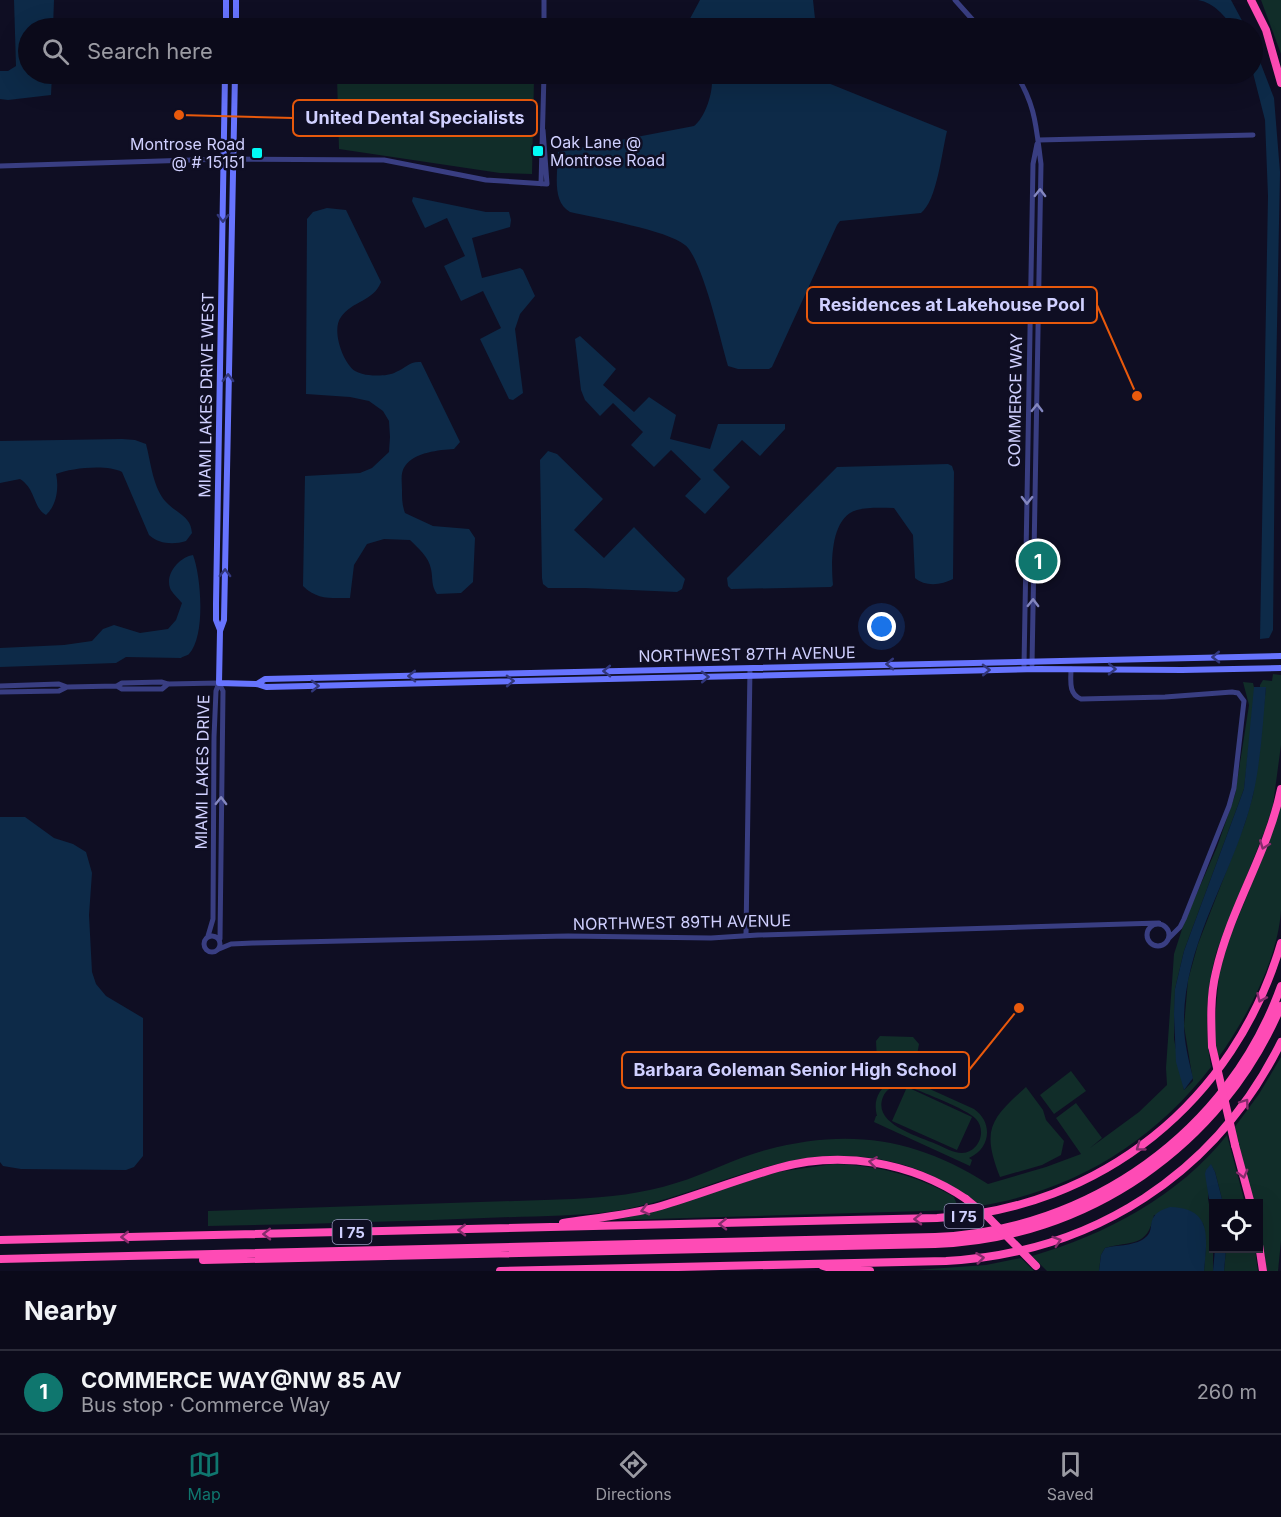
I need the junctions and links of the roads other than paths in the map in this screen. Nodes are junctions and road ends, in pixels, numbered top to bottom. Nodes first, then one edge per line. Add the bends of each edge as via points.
1 (226, 0) edge
2 (236, 0) edge
3 (544, 0) edge
4 (955, 0) edge
5 (1251, 0) edge
6 (1257, 0) edge
7 (226, 18) edge
8 (236, 18) edge
9 (544, 18) edge
10 (971, 18) edge
11 (1260, 18) edge
12 (1262, 18) edge
13 (1263, 20) edge
14 (1263, 24) edge
15 (1266, 30) junction
16 (1281, 83) edge
17 (225, 84) edge
18 (235, 84) edge
19 (544, 84) edge
20 (1021, 84) edge
21 (1254, 135) dead end
22 (1038, 140) junction
23 (224, 159) junction
24 (232, 159) junction
25 (0, 166) edge
26 (1032, 220) junction
27 (1040, 220) junction
28 (220, 631) junction
29 (1277, 656) edge
30 (1104, 660) junction
31 (1024, 661) junction
32 (1032, 661) junction
33 (750, 668) junction
34 (1277, 668) edge
35 (1024, 669) junction
36 (1032, 669) junction
37 (1071, 669) junction
38 (750, 676) junction
39 (219, 683) junction
40 (257, 684) junction
41 (0, 686) edge
42 (67, 687) junction
43 (0, 693) edge
44 (1281, 789) edge
45 (1184, 919) junction
46 (1161, 924) junction
47 (1134, 925) junction
48 (746, 935) junction
49 (208, 936) junction
50 (1148, 937) junction
51 (1169, 938) junction
52 (220, 940) junction
53 (1281, 943) edge
54 (231, 944) junction
55 (219, 949) junction
56 (1281, 986) edge
57 (1281, 1006) edge
58 (1281, 1042) edge
59 (1250, 1199) edge
60 (520, 1228) junction
61 (0, 1240) edge
62 (1260, 1253) edge
63 (0, 1258) edge
64 (0, 1264) edge
65 (816, 1264) junction
66 (1039, 1268) edge
67 (500, 1271) edge
68 (870, 1271) edge
69 (1263, 1271) edge

1 - 7 main road
2 - 8 main road
3 - 9 street
4 - 10 street
5 - 11 highway
6 - 12 highway
13 - 15 highway
14 - 15 highway
15 - 16 highway
17 - 23 main road, MIAMI LAKES DRIVE WEST
18 - 24 main road, MIAMI LAKES DRIVE WEST
19 - 24 street via 544,184 486,180 384,160
20 - 22 street, COMMERCE WAY via 1032,104
21 - 22 street
22 - 26 street, COMMERCE WAY via 1033,164
27 -> 22 street, COMMERCE WAY
23 - 24 street
23 - 25 street
23 -> 28 main road, MIAMI LAKES DRIVE WEST via 216,595
28 -> 24 main road, MIAMI LAKES DRIVE WEST via 224,620
26 - 27 street
26 -> 31 street, COMMERCE WAY
32 -> 27 street, COMMERCE WAY
28 - 39 main road, MIAMI LAKES DRIVE WEST
29 -> 30 main road, NORTHWEST 87TH AVENUE
30 - 32 main road, NORTHWEST 87TH AVENUE
30 - 37 main road
31 - 32 main road, NORTHWEST 87TH AVENUE
31 -> 33 main road, NORTHWEST 87TH AVENUE
31 - 35 street, COMMERCE WAY
32 - 36 street, COMMERCE WAY
33 - 38 street
33 -> 40 main road, NORTHWEST 87TH AVENUE via 265,679
37 -> 34 main road, NORTHWEST 87TH AVENUE
35 - 36 main road, NORTHWEST 87TH AVENUE
38 -> 35 main road, NORTHWEST 87TH AVENUE
36 - 37 main road, NORTHWEST 87TH AVENUE
37 - 45 street via 1071,689 1081,699 1232,692 1244,700 1234,788
40 -> 38 main road, NORTHWEST 87TH AVENUE via 266,687
38 - 48 street
39 - 40 main road, NORTHWEST 87TH AVENUE
39 - 42 street, NORTHWEST 87TH AVENUE
39 - 49 street, MIAMI LAKES DRIVE via 214,737 213,919
52 -> 39 street, MIAMI LAKES DRIVE via 223,691
41 - 42 street, NORTHWEST 87TH AVENUE
42 - 43 street, NORTHWEST 87TH AVENUE via 59,691
44 -> 59 highway, bridge via 1265,844 1230,929 1216,973 1212,1005 1212,1046
45 - 46 street, NORTHWEST 89TH AVENUE via 1175,926
45 - 51 street
46 - 47 street, NORTHWEST 89TH AVENUE
46 - 50 street via 1150,927
46 - 51 street
47 - 48 street, NORTHWEST 89TH AVENUE
47 - 50 street
48 - 54 street, NORTHWEST 89TH AVENUE
49 - 52 street
49 - 55 street via 206,949
50 - 51 street via 1160,946
52 - 54 street, NORTHWEST 89TH AVENUE
52 - 55 street
53 -> 60 highway, I 75 via 1249,1022 1198,1095 1131,1153 1089,1178 1044,1197 991,1212 948,1218
54 - 55 street, NORTHWEST 89TH AVENUE
56 - 63 highway via 1262,1031 1236,1074 1205,1113 1170,1146 1137,1172 1099,1194 1055,1214 1005,1228 935,1237
57 - 64 highway via 1258,1053 1230,1095 1163,1161 1126,1188 1083,1210 999,1237 935,1244
65 -> 58 highway via 984,1258 1046,1244 1099,1224 1154,1192 1205,1150 1249,1098
60 -> 61 highway, I 75
66 -> 60 highway, bridge via 966,1199 934,1180 865,1161 833,1159 780,1167 636,1212
62 - 69 highway
65 - 67 highway
65 - 68 highway

